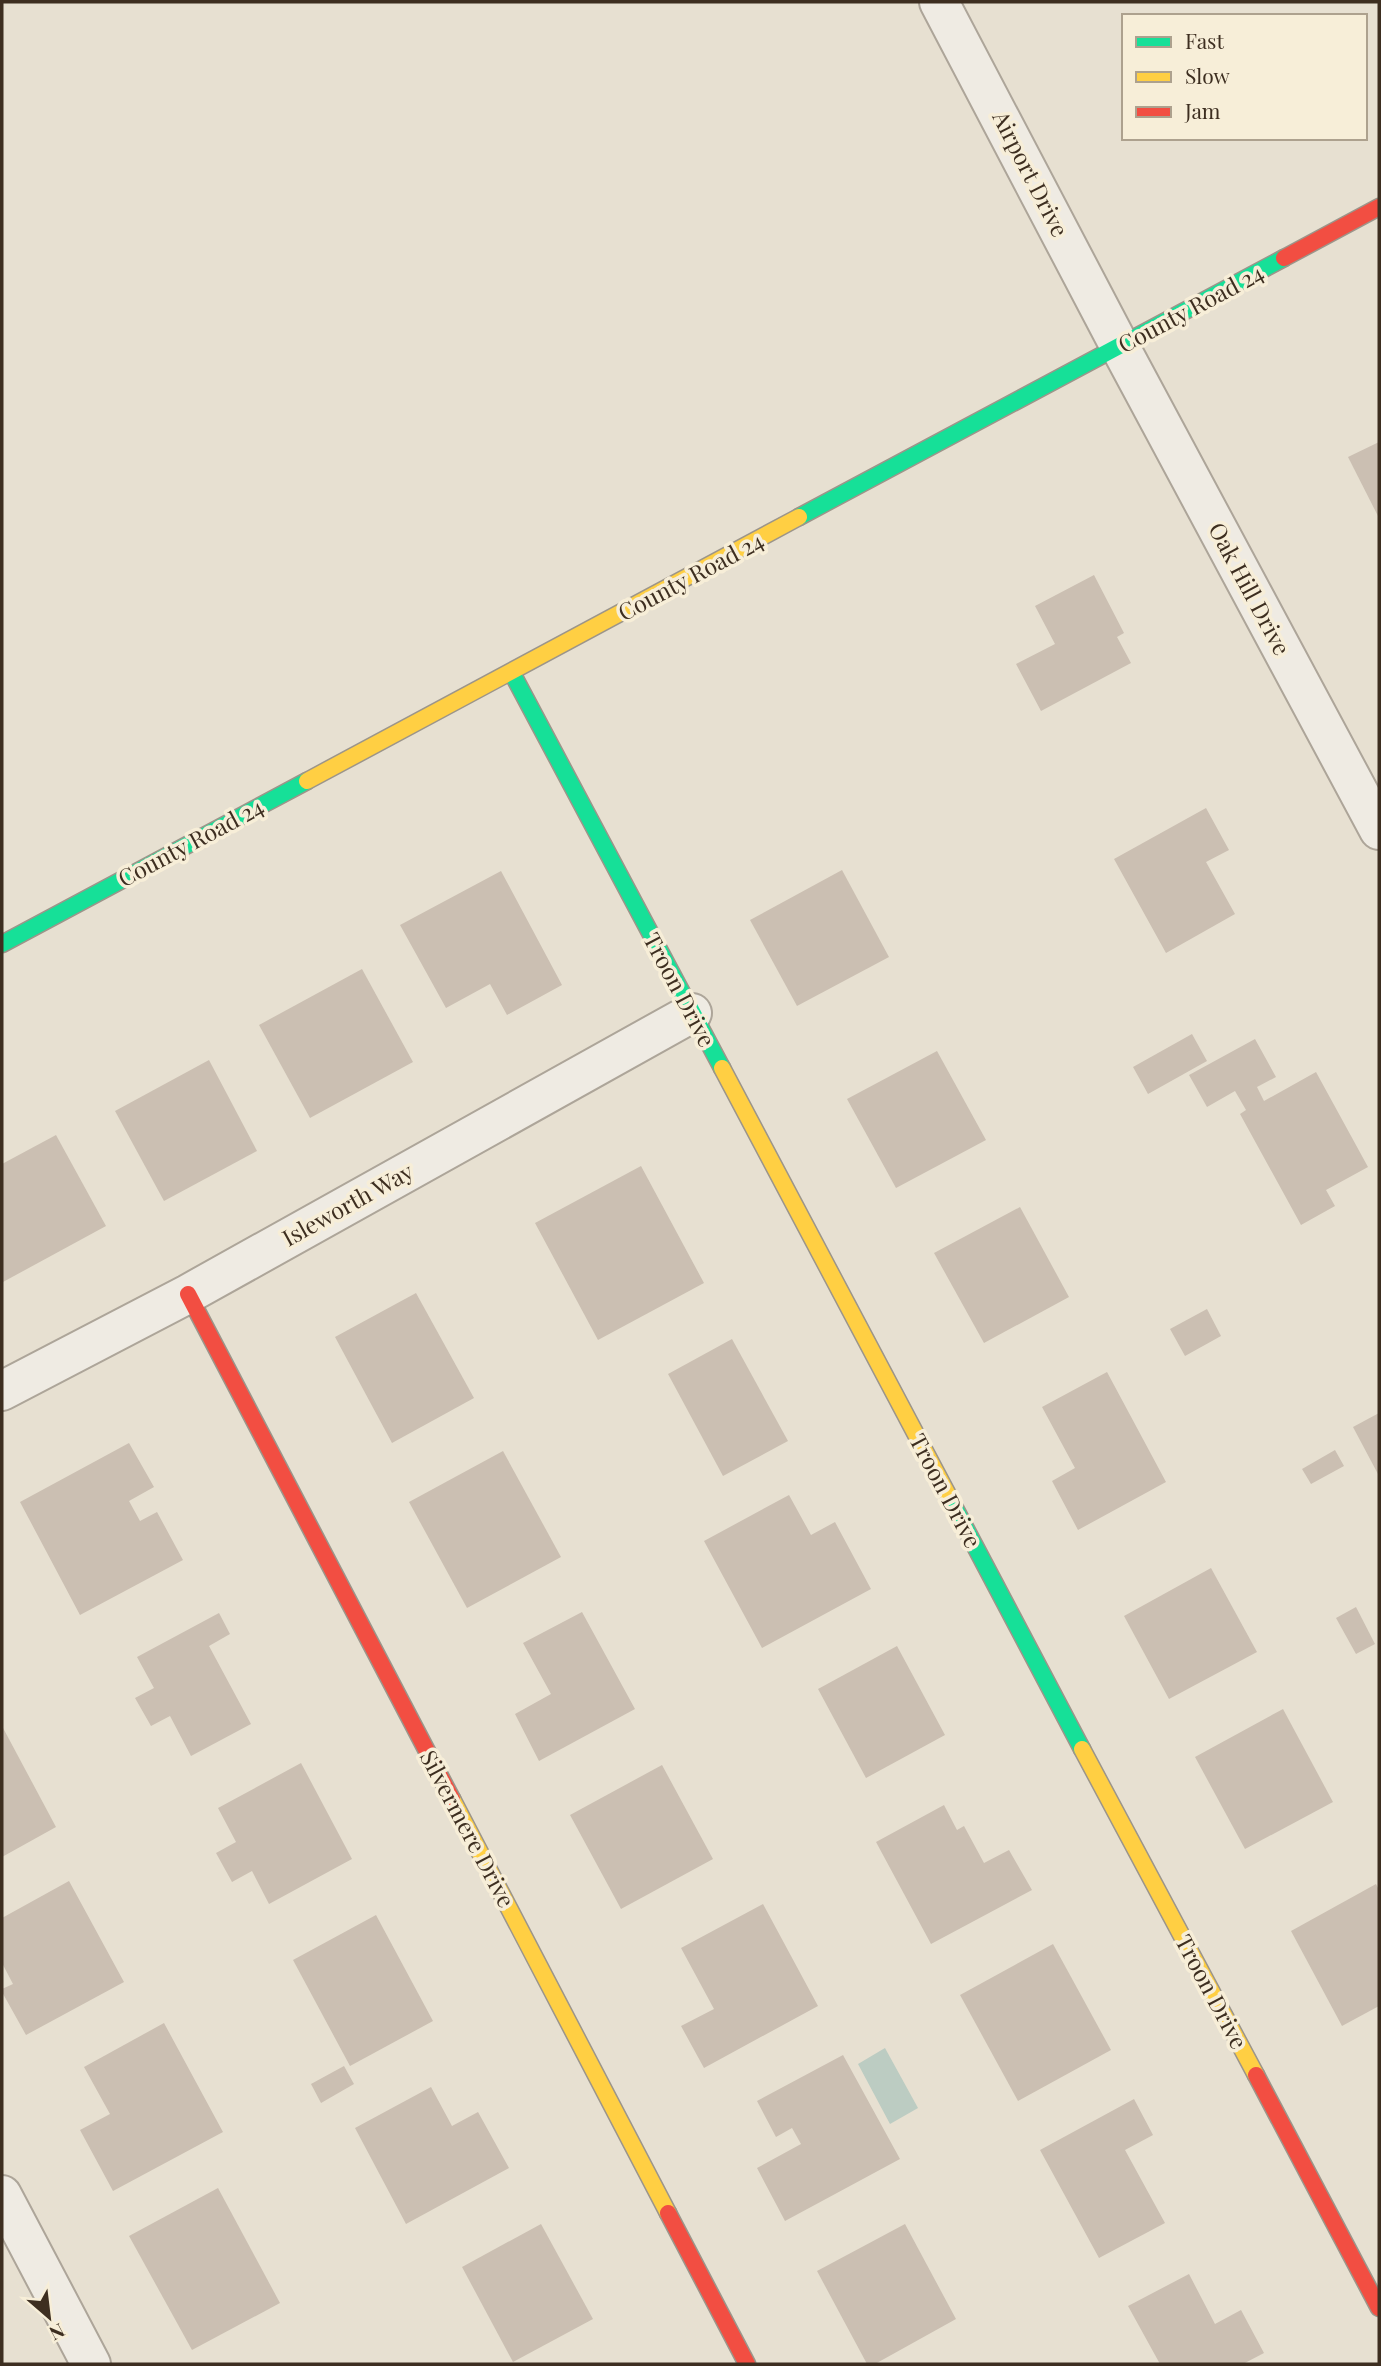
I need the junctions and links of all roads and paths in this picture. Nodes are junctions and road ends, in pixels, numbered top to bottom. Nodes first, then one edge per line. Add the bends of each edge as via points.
1 (939, 2) edge
2 (1379, 207) edge
3 (1120, 347) junction
4 (512, 673) junction
5 (1379, 830) edge
6 (2, 944) edge
7 (692, 1013) junction
8 (188, 1294) junction
9 (2, 1391) edge
10 (2, 2195) edge
11 (1379, 2308) edge
12 (90, 2364) edge
13 (747, 2364) edge

1 - 3 street, Airport Drive
2 - 3 street, County Road 24
3 - 4 street, County Road 24
3 - 5 street, Oak Hill Drive
4 - 6 street, County Road 24
4 - 7 street, Troon Drive
7 - 8 street, Isleworth Way
7 - 11 street, Troon Drive
8 - 9 street, Isleworth Way
8 - 13 street, Silvermere Drive
10 - 12 street

